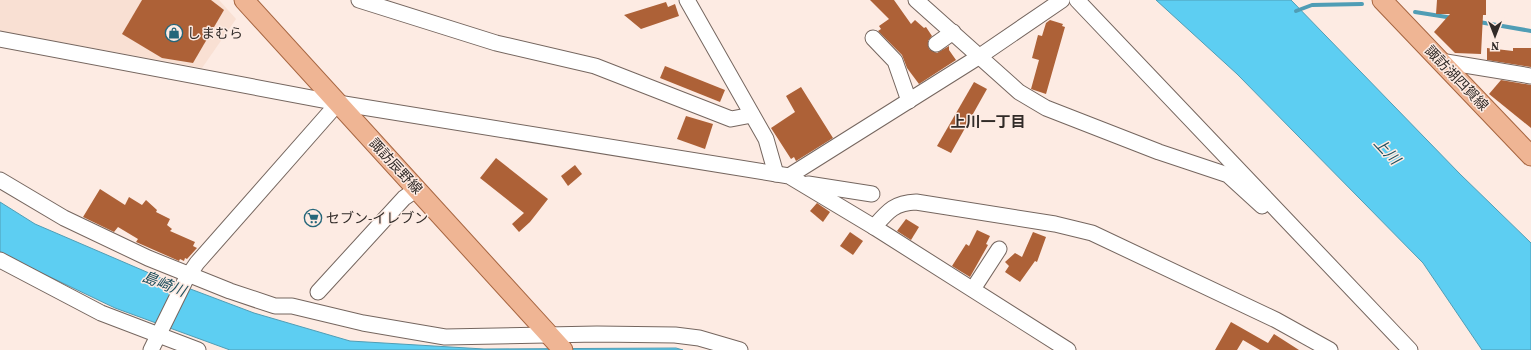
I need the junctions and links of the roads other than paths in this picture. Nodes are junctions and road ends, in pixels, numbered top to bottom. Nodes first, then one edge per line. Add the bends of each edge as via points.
1 (244, 0) edge
2 (359, 0) edge
3 (687, 0) edge
4 (916, 0) edge
5 (1062, 0) edge
6 (1077, 0) edge
7 (1382, 0) edge
8 (953, 32) junction
9 (873, 38) dead end
10 (0, 39) edge
11 (936, 44) dead end
12 (980, 56) junction
13 (1440, 61) junction
14 (1531, 76) edge
15 (909, 101) junction
16 (338, 103) junction
17 (752, 115) junction
18 (1531, 156) edge
19 (789, 178) junction
20 (0, 180) edge
21 (417, 189) junction
22 (872, 194) dead end
23 (1278, 209) junction
24 (874, 227) junction
25 (999, 249) dead end
26 (0, 260) edge
27 (187, 277) junction
28 (973, 290) junction
29 (318, 292) dead end
30 (159, 333) junction
31 (556, 342) edge
32 (180, 346) edge
33 (151, 350) edge
34 (198, 350) edge
35 (740, 350) edge
36 (1068, 350) edge
37 (1330, 350) edge
38 (1410, 350) edge

1 - 16 main road, 諏訪辰野線
2 - 17 street via 496,43 595,66 732,119
3 - 17 street
4 - 8 street
5 - 12 street
6 - 23 street
7 - 13 main road, 諏訪湖四賀線
8 - 11 street
8 - 12 street
9 - 15 street via 895,61
10 - 16 street
12 - 15 street
12 - 23 street via 1019,92 1046,108 1159,152 1228,175 1266,210
13 - 14 street
13 - 18 main road, 諏訪湖四賀線
15 - 19 street
16 - 19 street
16 - 21 main road, 諏訪辰野線
16 - 27 street via 196,263
17 - 19 street
19 - 22 street
19 - 24 street
20 - 27 street via 64,218
21 - 29 street via 404,198
21 - 31 main road, 諏訪辰野線
23 - 38 street
24 - 28 street
24 - 37 street via 888,210 902,202 916,202 1055,224 1092,233 1276,320
25 - 28 street
26 - 30 street via 101,313
27 - 30 street
27 - 31 street via 275,306 292,306 404,331 444,337
28 - 36 street
30 - 32 street
30 - 33 street
31 - 35 street via 675,336 699,338
32 - 34 street

